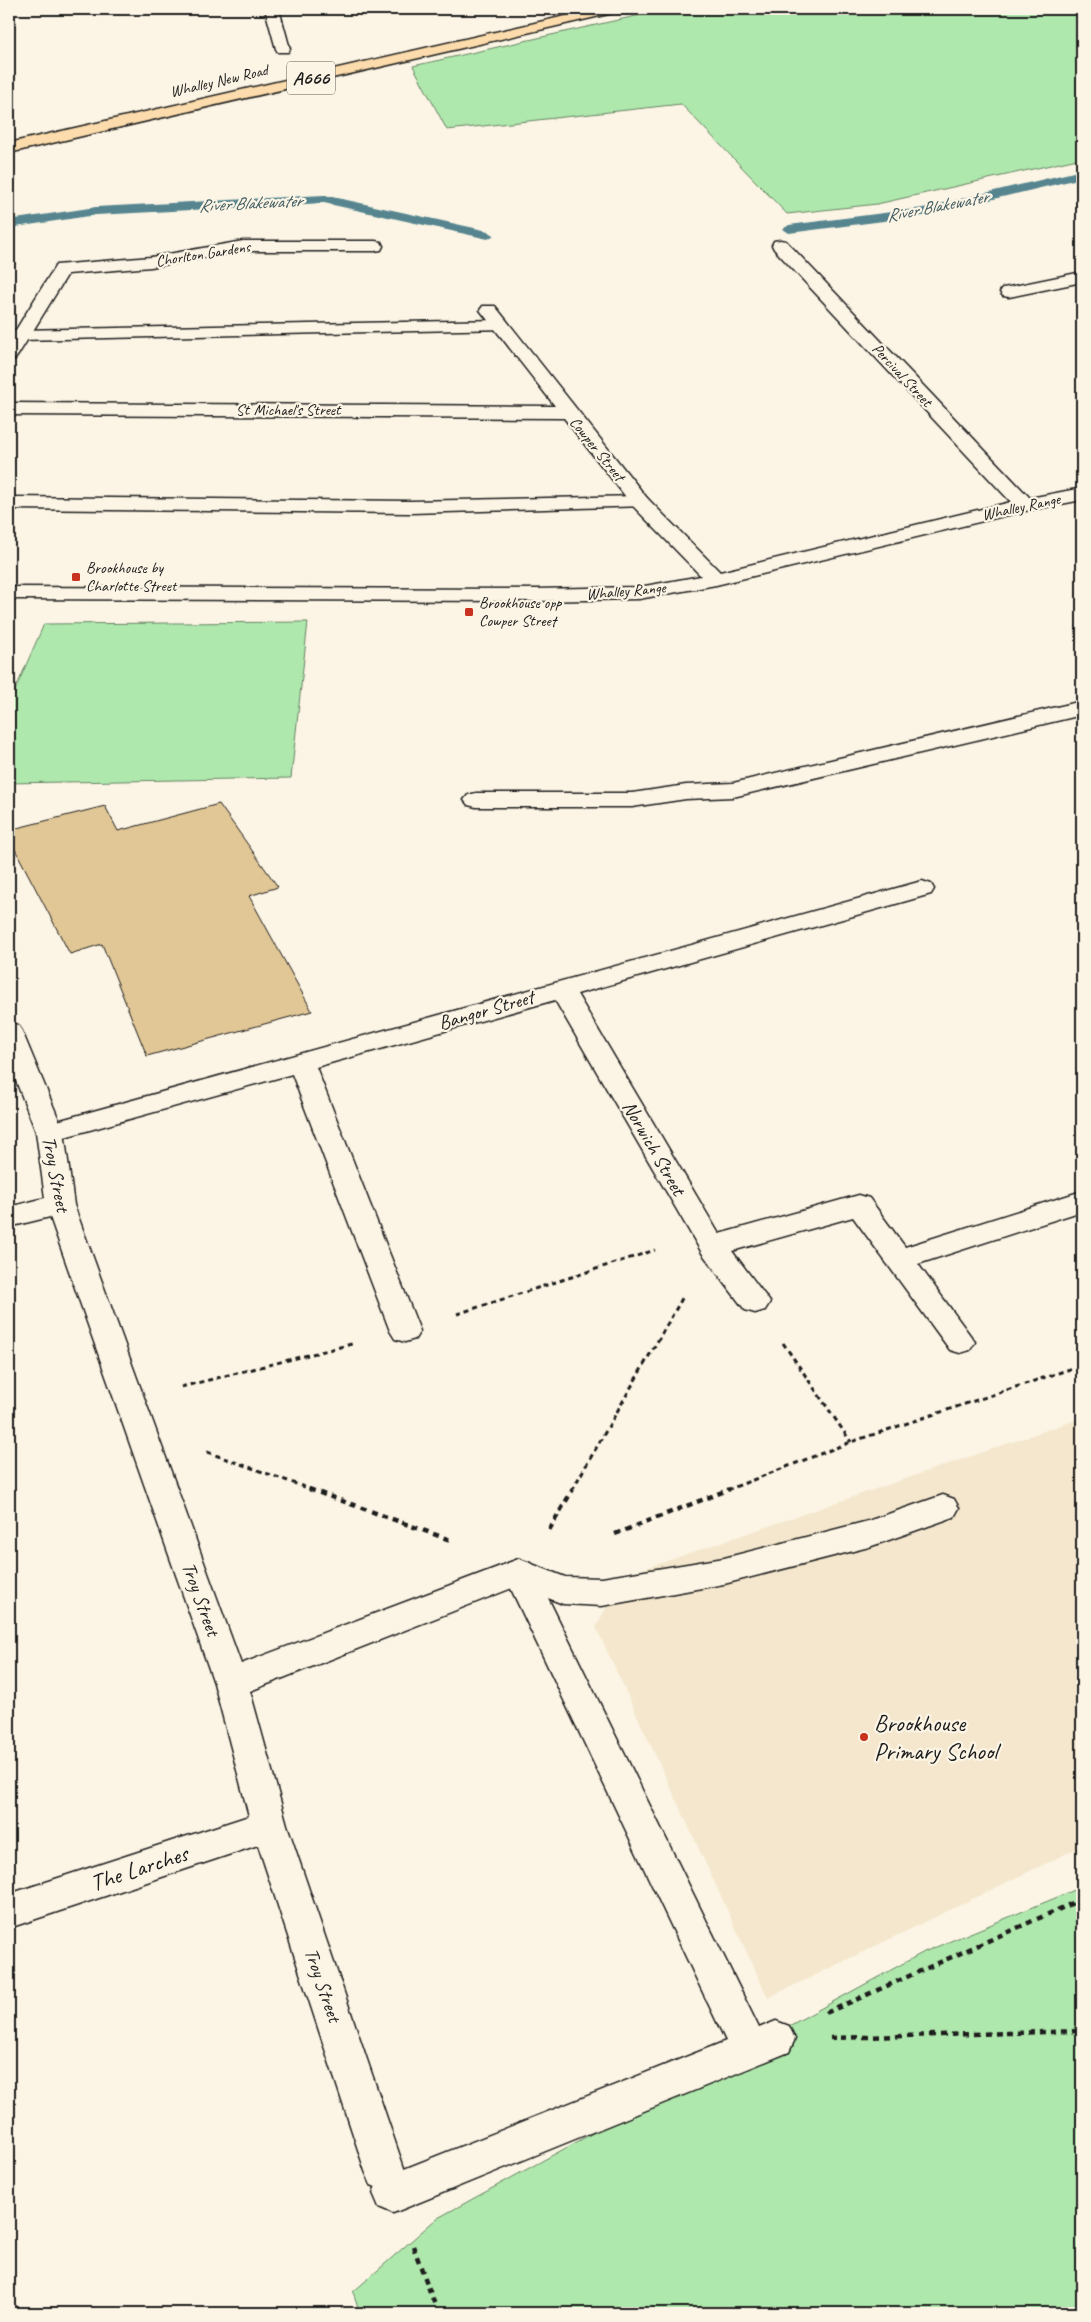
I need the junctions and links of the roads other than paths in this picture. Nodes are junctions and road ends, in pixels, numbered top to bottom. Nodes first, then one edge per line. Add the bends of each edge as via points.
1 (272, 9) edge
2 (613, 9) edge
3 (283, 49) dead end
4 (9, 148) edge
5 (375, 246) dead end
6 (780, 246) dead end
7 (1082, 277) edge
8 (1010, 292) dead end
9 (20, 336) junction
10 (9, 355) edge
11 (9, 409) edge
12 (568, 412) junction
13 (1082, 494) edge
14 (640, 502) junction
15 (9, 503) edge
16 (1025, 505) junction
17 (716, 579) junction
18 (13, 593) edge
19 (9, 614) edge
20 (1082, 708) edge
21 (476, 800) dead end
22 (922, 889) dead end
23 (561, 989) junction
24 (9, 1031) edge
25 (301, 1062) junction
26 (50, 1132) junction
27 (1082, 1202) edge
28 (60, 1205) junction
29 (9, 1217) edge
30 (712, 1246) junction
31 (901, 1259) junction
32 (755, 1302) road end
33 (405, 1331) dead end
34 (960, 1342) dead end
35 (943, 1508) dead end
36 (523, 1570) junction
37 (231, 1683) junction
38 (269, 1825) junction
39 (9, 1911) edge

1 - 3 street
2 - 4 highway, Whalley New Road / A666
5 - 9 street, Chorlton Gardens via 243,246 151,262 62,269
6 - 16 street, Percival Street
7 - 8 street
9 - 10 street
9 - 12 street, Cowper Street via 495,317
11 - 12 street, St Michael's Street
12 - 14 street, Cowper Street
13 - 16 street, Whalley Range
14 - 15 street via 411,507
14 - 17 street, Cowper Street
16 - 17 street, Whalley Range
17 - 18 street, Whalley Range via 639,593 594,595
18 - 19 street
20 - 21 street via 733,790 686,792 632,800
22 - 23 street, Bangor Street
23 - 25 street, Bangor Street
23 - 30 street, Norwich Street
24 - 26 street, Troy Street
25 - 26 street, Bangor Street
25 - 33 street
26 - 28 street, Troy Street
27 - 31 street
28 - 29 street
28 - 37 street, Troy Street
30 - 31 street via 859,1205
30 - 32 street, Norwich Street
31 - 34 street
35 - 36 street via 869,1534 724,1571 602,1592 563,1590
36 - 37 street
36 - 38 street, Troy Street via 763,2044 389,2182
37 - 38 street, Troy Street
38 - 39 street, The Larches

